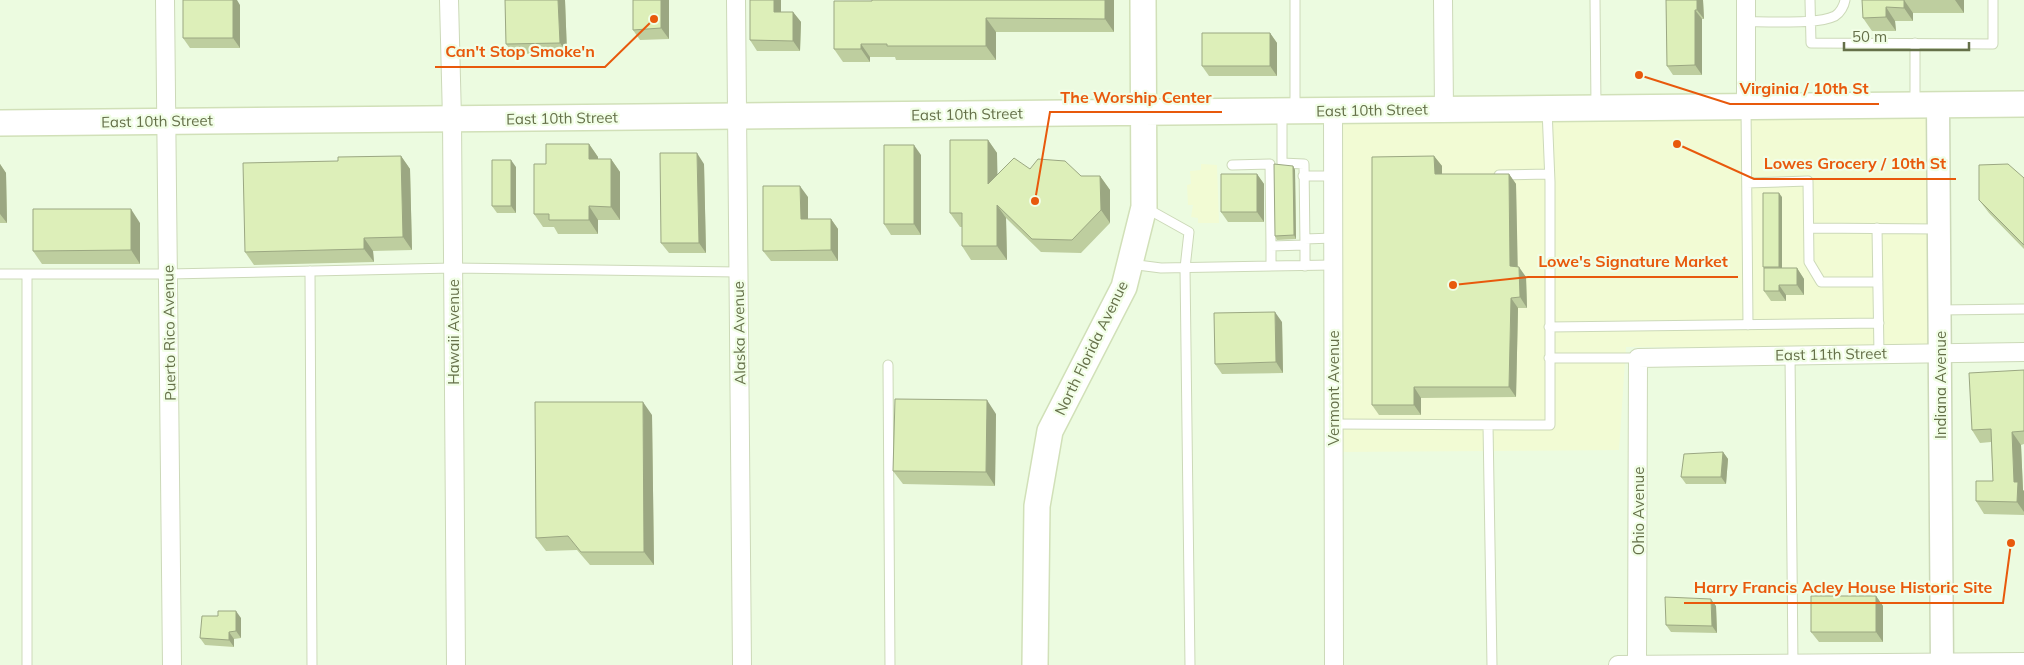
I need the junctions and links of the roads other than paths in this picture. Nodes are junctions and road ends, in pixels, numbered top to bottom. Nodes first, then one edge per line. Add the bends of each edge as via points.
1 (165, 0) edge
2 (449, 0) edge
3 (736, 0) edge
4 (1143, 0) edge
5 (1294, 0) edge
6 (1443, 0) edge
7 (1595, 0) edge
8 (1746, 0) edge
9 (1810, 0) edge
10 (1844, 0) edge
11 (1994, 0) edge
12 (1810, 20) junction
13 (1746, 22) junction
14 (1915, 43) junction
15 (2024, 104) edge
16 (1927, 105) junction
17 (1746, 107) junction
18 (1596, 108) junction
19 (1547, 109) junction
20 (1444, 110) junction
21 (1288, 111) junction
22 (1333, 111) junction
23 (1144, 112) junction
24 (737, 116) junction
25 (452, 119) junction
26 (166, 122) junction
27 (0, 123) edge
28 (1282, 163) junction
29 (1270, 164) junction
30 (1232, 165) dead end
31 (1549, 174) junction
32 (1485, 175) edge
33 (1303, 176) junction
34 (1333, 176) junction
35 (1747, 183) junction
36 (1144, 207) junction
37 (1809, 228) junction
38 (1877, 228) junction
39 (1939, 229) junction
40 (1333, 238) junction
41 (1305, 242) junction
42 (1271, 246) junction
43 (1130, 264) junction
44 (1333, 265) junction
45 (1271, 266) junction
46 (1305, 266) junction
47 (453, 268) junction
48 (1185, 268) junction
49 (310, 271) junction
50 (738, 272) junction
51 (0, 274) edge
52 (27, 274) junction
53 (168, 274) junction
54 (1878, 282) junction
55 (2024, 309) edge
56 (1939, 310) junction
57 (1878, 323) junction
58 (1748, 325) junction
59 (1549, 327) junction
60 (2024, 352) edge
61 (1940, 353) junction
62 (1879, 354) junction
63 (1790, 355) junction
64 (1549, 358) junction
65 (1638, 358) junction
66 (888, 365) dead end
67 (1334, 424) junction
68 (1488, 425) junction
69 (2024, 662) edge
70 (1792, 664) edge
71 (1942, 664) edge
72 (27, 665) edge
73 (172, 665) edge
74 (312, 665) edge
75 (456, 665) edge
76 (742, 665) edge
77 (890, 665) edge
78 (1035, 665) edge
79 (1190, 665) edge
80 (1334, 665) edge
81 (1492, 665) edge
82 (1618, 665) edge
83 (1637, 665) edge

1 - 26 street, Puerto Rico Avenue
2 - 25 street, Hawaii Avenue
3 - 24 street, Alaska Avenue
4 - 23 main road, North Florida Avenue
5 - 21 lane
6 - 20 street
7 - 18 lane
8 - 13 street
9 - 12 lane
10 - 12 lane via 1837,15 1824,20
11 - 14 lane via 1993,44
12 - 13 lane
12 - 14 lane via 1811,43
13 - 17 street
14 - 16 lane
15 - 16 main road, East 10th Street
16 - 17 main road, East 10th Street
16 - 39 street, Indiana Avenue
17 - 18 main road, East 10th Street
17 - 35 lane
18 - 19 main road, East 10th Street
19 - 20 main road, East 10th Street
19 - 31 lane
20 - 22 main road, East 10th Street
21 - 22 main road, East 10th Street
21 - 23 main road, East 10th Street
21 - 28 lane
22 - 34 street, Vermont Avenue
23 - 24 main road, East 10th Street
23 - 36 main road, North Florida Avenue
24 - 25 main road, East 10th Street
24 - 50 street, Alaska Avenue
25 - 26 main road, East 10th Street
25 - 47 street, Hawaii Avenue
26 - 27 main road, East 10th Street
26 - 53 street, Puerto Rico Avenue
28 - 29 lane
28 - 33 lane via 1304,164
29 - 30 lane
29 - 42 lane via 1274,226
31 - 32 lane
31 - 59 lane
33 - 34 lane
33 - 41 lane via 1299,187 1300,226
34 - 40 street, Vermont Avenue
35 - 37 lane via 1808,181
35 - 58 lane
36 - 43 main road, North Florida Avenue
36 - 48 lane via 1189,232
37 - 38 lane
37 - 54 lane via 1809,262 1821,282
38 - 39 lane
38 - 54 lane
39 - 56 street, Indiana Avenue
40 - 41 lane
40 - 44 street, Vermont Avenue
41 - 42 lane
41 - 46 lane
42 - 45 lane
43 - 48 lane
43 - 78 main road, North Florida Avenue via 1124,287 1050,431 1037,506
44 - 46 lane
44 - 67 street, Vermont Avenue
45 - 46 lane
45 - 48 lane
47 - 49 lane
47 - 50 lane
47 - 75 street, Hawaii Avenue
48 - 79 lane
49 - 53 lane
49 - 74 lane
50 - 76 street, Alaska Avenue
51 - 52 lane
52 - 53 lane
52 - 72 lane
53 - 73 street, Puerto Rico Avenue
54 - 57 lane
55 - 56 lane
56 - 61 street, Indiana Avenue
57 - 58 lane
57 - 62 lane
58 - 59 lane
59 - 64 lane
60 - 61 street, East 11th Street
61 - 62 street, East 11th Street
61 - 71 street, Indiana Avenue
62 - 63 street, East 11th Street
63 - 65 street, East 11th Street
63 - 70 lane
64 - 65 lane
64 - 68 lane via 1550,425
65 - 83 street, Ohio Avenue
66 - 77 lane
67 - 68 lane
67 - 80 street, Vermont Avenue
68 - 81 lane
69 - 71 street
70 - 71 street
70 - 83 street
82 - 83 street

